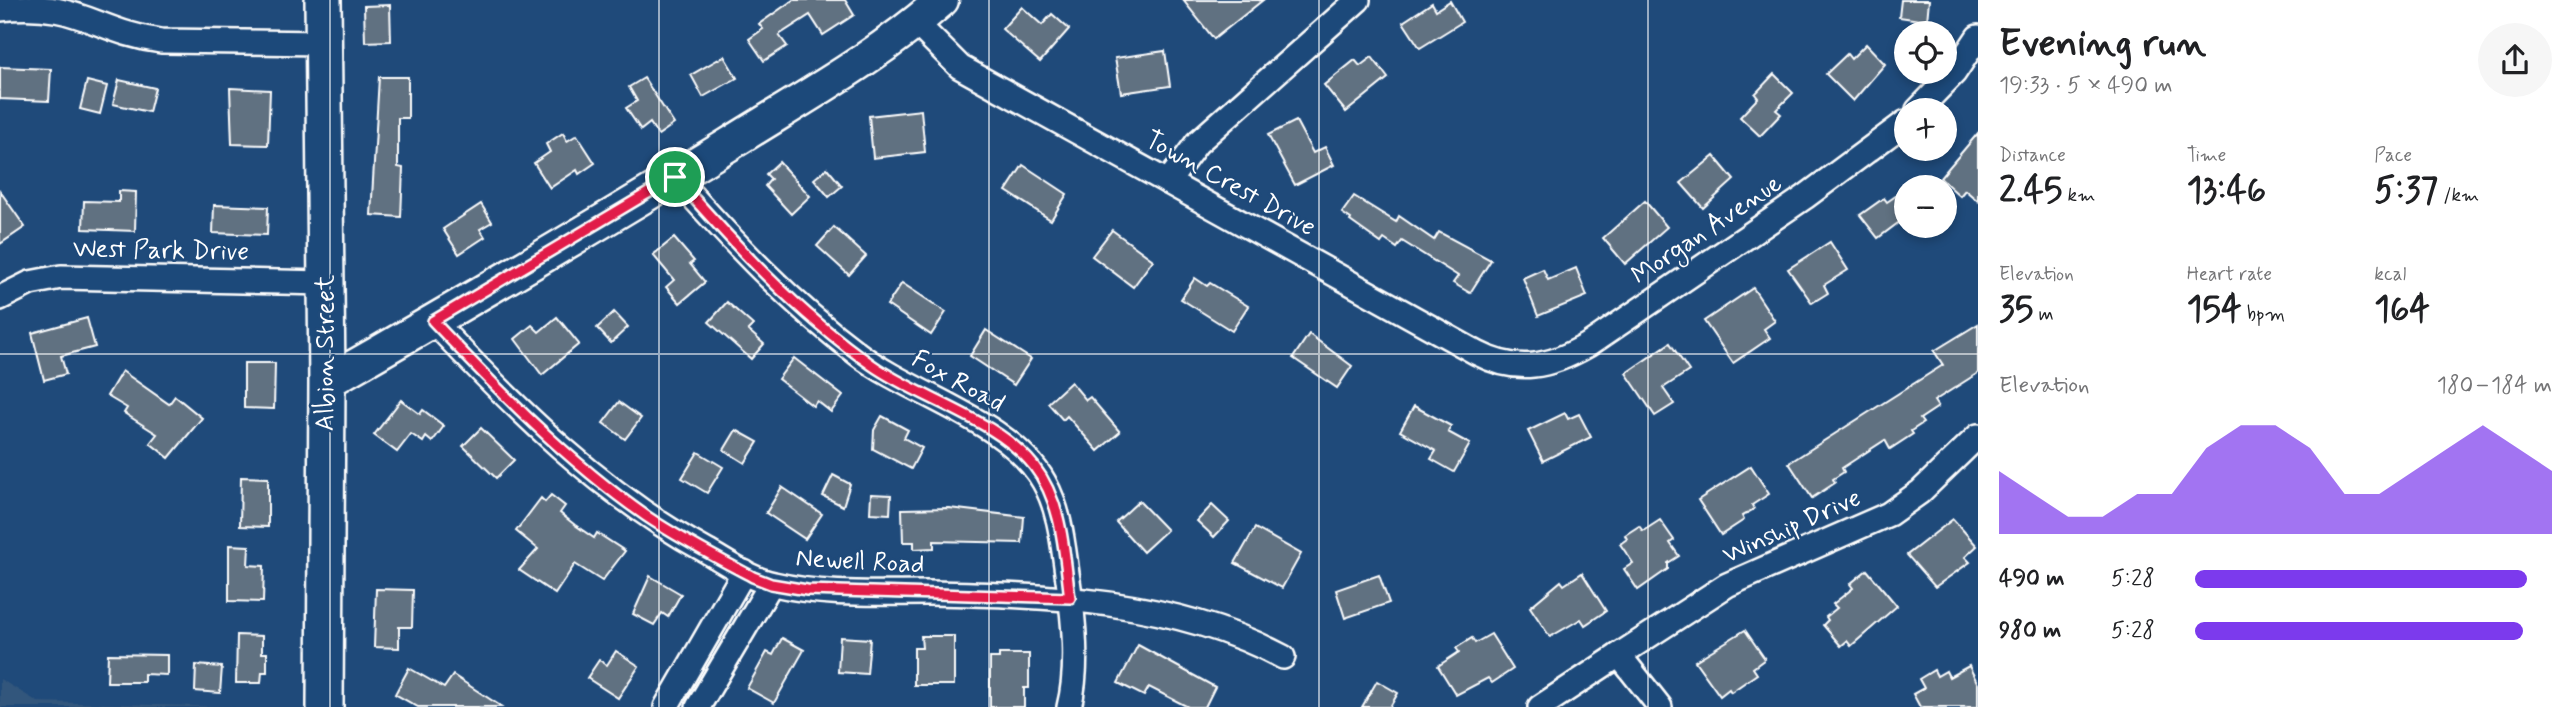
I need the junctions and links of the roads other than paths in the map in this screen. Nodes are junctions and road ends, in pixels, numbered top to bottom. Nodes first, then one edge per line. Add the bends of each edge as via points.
1 (323, 0) edge
2 (942, 0) edge
3 (1358, 0) edge
4 (0, 9) edge
5 (916, 23) junction
6 (1978, 37) edge
7 (325, 43) junction
8 (1930, 98) edge
9 (1894, 131) edge
10 (675, 177) junction
11 (1168, 182) junction
12 (326, 283) junction
13 (0, 298) edge
14 (433, 321) junction
15 (1531, 367) joint
16 (327, 382) junction
17 (1978, 436) edge
18 (744, 572) junction
19 (771, 584) junction
20 (1070, 598) junction
21 (1619, 655) junction
22 (1283, 657) dead end
23 (325, 707) edge
24 (666, 707) edge
25 (698, 707) edge
26 (1069, 707) edge
27 (1540, 707) edge
28 (1660, 707) edge

1 - 7 main road, Albion Street
2 - 5 main road
3 - 11 street via 1197,143
4 - 7 street via 53,4 161,41
5 - 10 main road
5 - 11 street, Town Crest Drive via 960,67
6 - 8 street via 1954,73
7 - 12 main road, Albion Street
9 - 15 street, Morgan Avenue via 1588,345 1553,363
10 - 14 main road
10 - 20 street, Fox Road via 742,253 825,329 889,376 988,429 1033,465 1060,526
11 - 15 street, Town Crest Drive via 1477,354 1502,364
12 - 13 street, West Park Drive via 61,277 30,283
12 - 16 main road, Albion Street
14 - 16 main road
14 - 18 street, Newell Road via 491,383 576,461 648,517
16 - 23 main road, Albion Street
17 - 21 street, Winship Drive via 1920,492 1889,514 1727,585
18 - 19 street, Newell Road
18 - 24 street
19 - 20 street, Newell Road via 843,592
19 - 25 street
20 - 22 street, Newell Road via 1196,622 1243,637
20 - 26 street, Fox Road via 1074,677
21 - 27 street, Winship Drive
21 - 28 street

